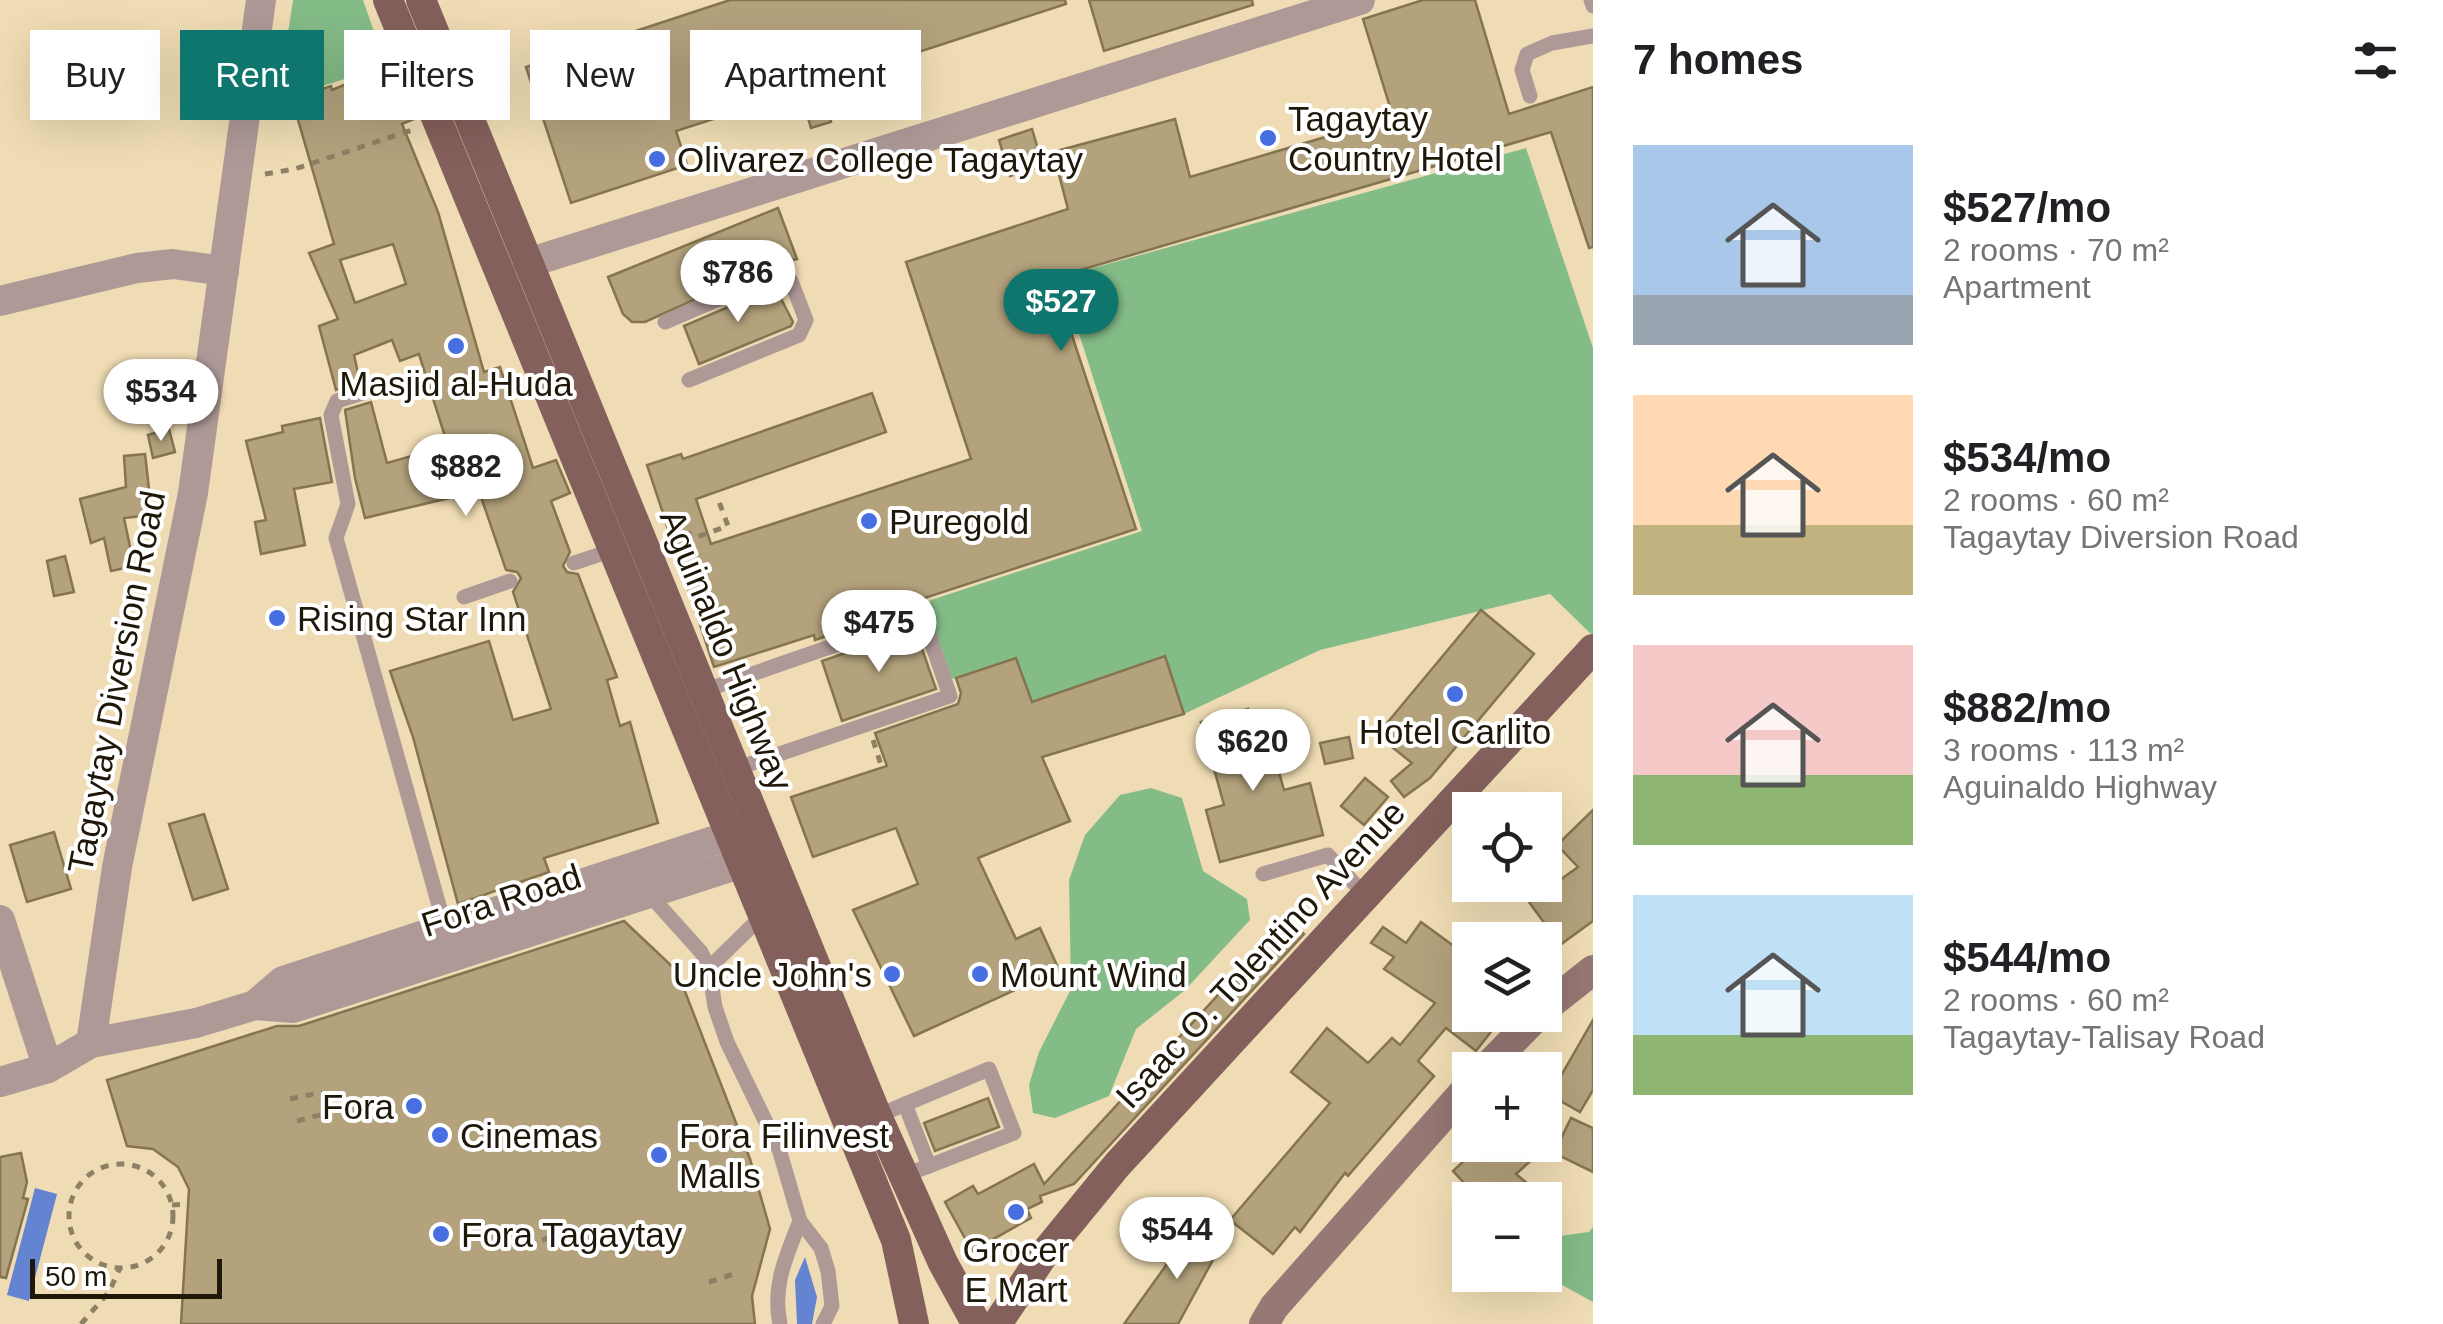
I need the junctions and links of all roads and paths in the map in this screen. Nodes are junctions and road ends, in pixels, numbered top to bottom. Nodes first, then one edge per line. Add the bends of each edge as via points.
1 (261, 0) edge
2 (388, 0) edge
3 (420, 0) edge
4 (1360, 0) edge
5 (1593, 36) edge
6 (1530, 96) dead end
7 (436, 122) junction
8 (238, 178) junction
9 (528, 263) junction
10 (224, 271) junction
11 (0, 301) edge
12 (665, 322) dead end
13 (689, 380) dead end
14 (378, 388) dead end
15 (718, 500) dead end
16 (667, 526) dead end
17 (614, 550) junction
18 (574, 563) dead end
19 (510, 581) dead end
20 (464, 597) dead end
21 (1593, 649) edge
22 (703, 691) junction
23 (871, 732) dead end
24 (878, 751) junction
25 (867, 753) dead end
26 (882, 765) dead end
27 (735, 769) junction
28 (750, 845) junction
29 (690, 864) junction
30 (1264, 874) dead end
31 (647, 892) junction
32 (1365, 895) junction
33 (764, 916) junction
34 (445, 927) junction
35 (2, 935) edge
36 (709, 968) junction
37 (1593, 970) edge
38 (1562, 995) edge
39 (255, 1005) junction
40 (1521, 1032) edge
41 (90, 1043) junction
42 (1502, 1052) edge
43 (48, 1068) junction
44 (0, 1082) edge
45 (322, 1092) dead end
46 (290, 1098) dead end
47 (1452, 1105) edge
48 (891, 1110) junction
49 (327, 1113) dead end
50 (296, 1121) dead end
51 (916, 1171) junction
52 (188, 1204) dead end
53 (172, 1205) junction
54 (800, 1222) junction
55 (573, 1231) dead end
56 (542, 1240) dead end
57 (120, 1268) junction
58 (737, 1274) dead end
59 (709, 1282) dead end
60 (81, 1324) edge
61 (780, 1324) edge
62 (823, 1324) edge
63 (914, 1324) edge
64 (966, 1324) edge
65 (980, 1324) edge
66 (998, 1324) edge
67 (1264, 1324) edge

1 - 8 street, Tagaytay Diversion Road
2 - 7 main road, Aguinaldo Highway
3 - 9 main road, Aguinaldo Highway
4 - 9 street
5 - 6 lane via 1526,54 1522,70
7 - 8 path via 295,169
7 - 17 main road, Aguinaldo Highway
8 - 10 street, Tagaytay Diversion Road
9 - 22 main road, Aguinaldo Highway
10 - 11 street via 173,264 138,268
10 - 41 street, Tagaytay Diversion Road via 193,493 117,867
12 - 13 lane via 775,275 791,281 806,320 799,335
14 - 34 lane via 337,401 331,414 348,504 336,538
15 - 16 path via 728,526 691,539 685,520
17 - 18 lane
17 - 28 main road, Aguinaldo Highway
19 - 20 lane
21 - 32 main road, Isaac O. Tolentino Avenue
22 - 27 main road, Aguinaldo Highway
22 - 27 lane via 922,615 950,696
23 - 24 path
24 - 25 path
24 - 26 path
27 - 28 main road, Aguinaldo Highway
28 - 29 street, Fora Road
28 - 33 main road, Aguinaldo Highway
28 - 48 main road, Aguinaldo Highway
29 - 31 street, Fora Road
29 - 34 street, Fora Road
30 - 32 lane via 1328,855
31 - 36 lane
31 - 39 street, Fora Road via 293,1008
32 - 66 main road, Isaac O. Tolentino Avenue via 1117,1166 1044,1254
33 - 36 lane
33 - 63 main road, Aguinaldo Highway via 896,1240
34 - 39 street, Fora Road via 283,981
35 - 43 street
36 - 54 lane via 715,1007 779,1149
37 - 38 main road
39 - 41 street, Fora Road
40 - 42 main road
41 - 43 street
43 - 44 street
45 - 46 path
47 - 67 main road
48 - 51 main road, Aguinaldo Highway
48 - 51 lane via 989,1069 1014,1134
49 - 50 path
51 - 65 main road, Aguinaldo Highway
52 - 53 path
53 - 57 path via 174,1221 162,1249
53 - 57 path via 156,1177 126,1164 93,1172 80,1183 70,1230 89,1258
54 - 61 lane via 778,1278
54 - 62 lane via 828,1271 832,1306
55 - 56 path
57 - 60 path
58 - 59 path
64 - 65 main road

